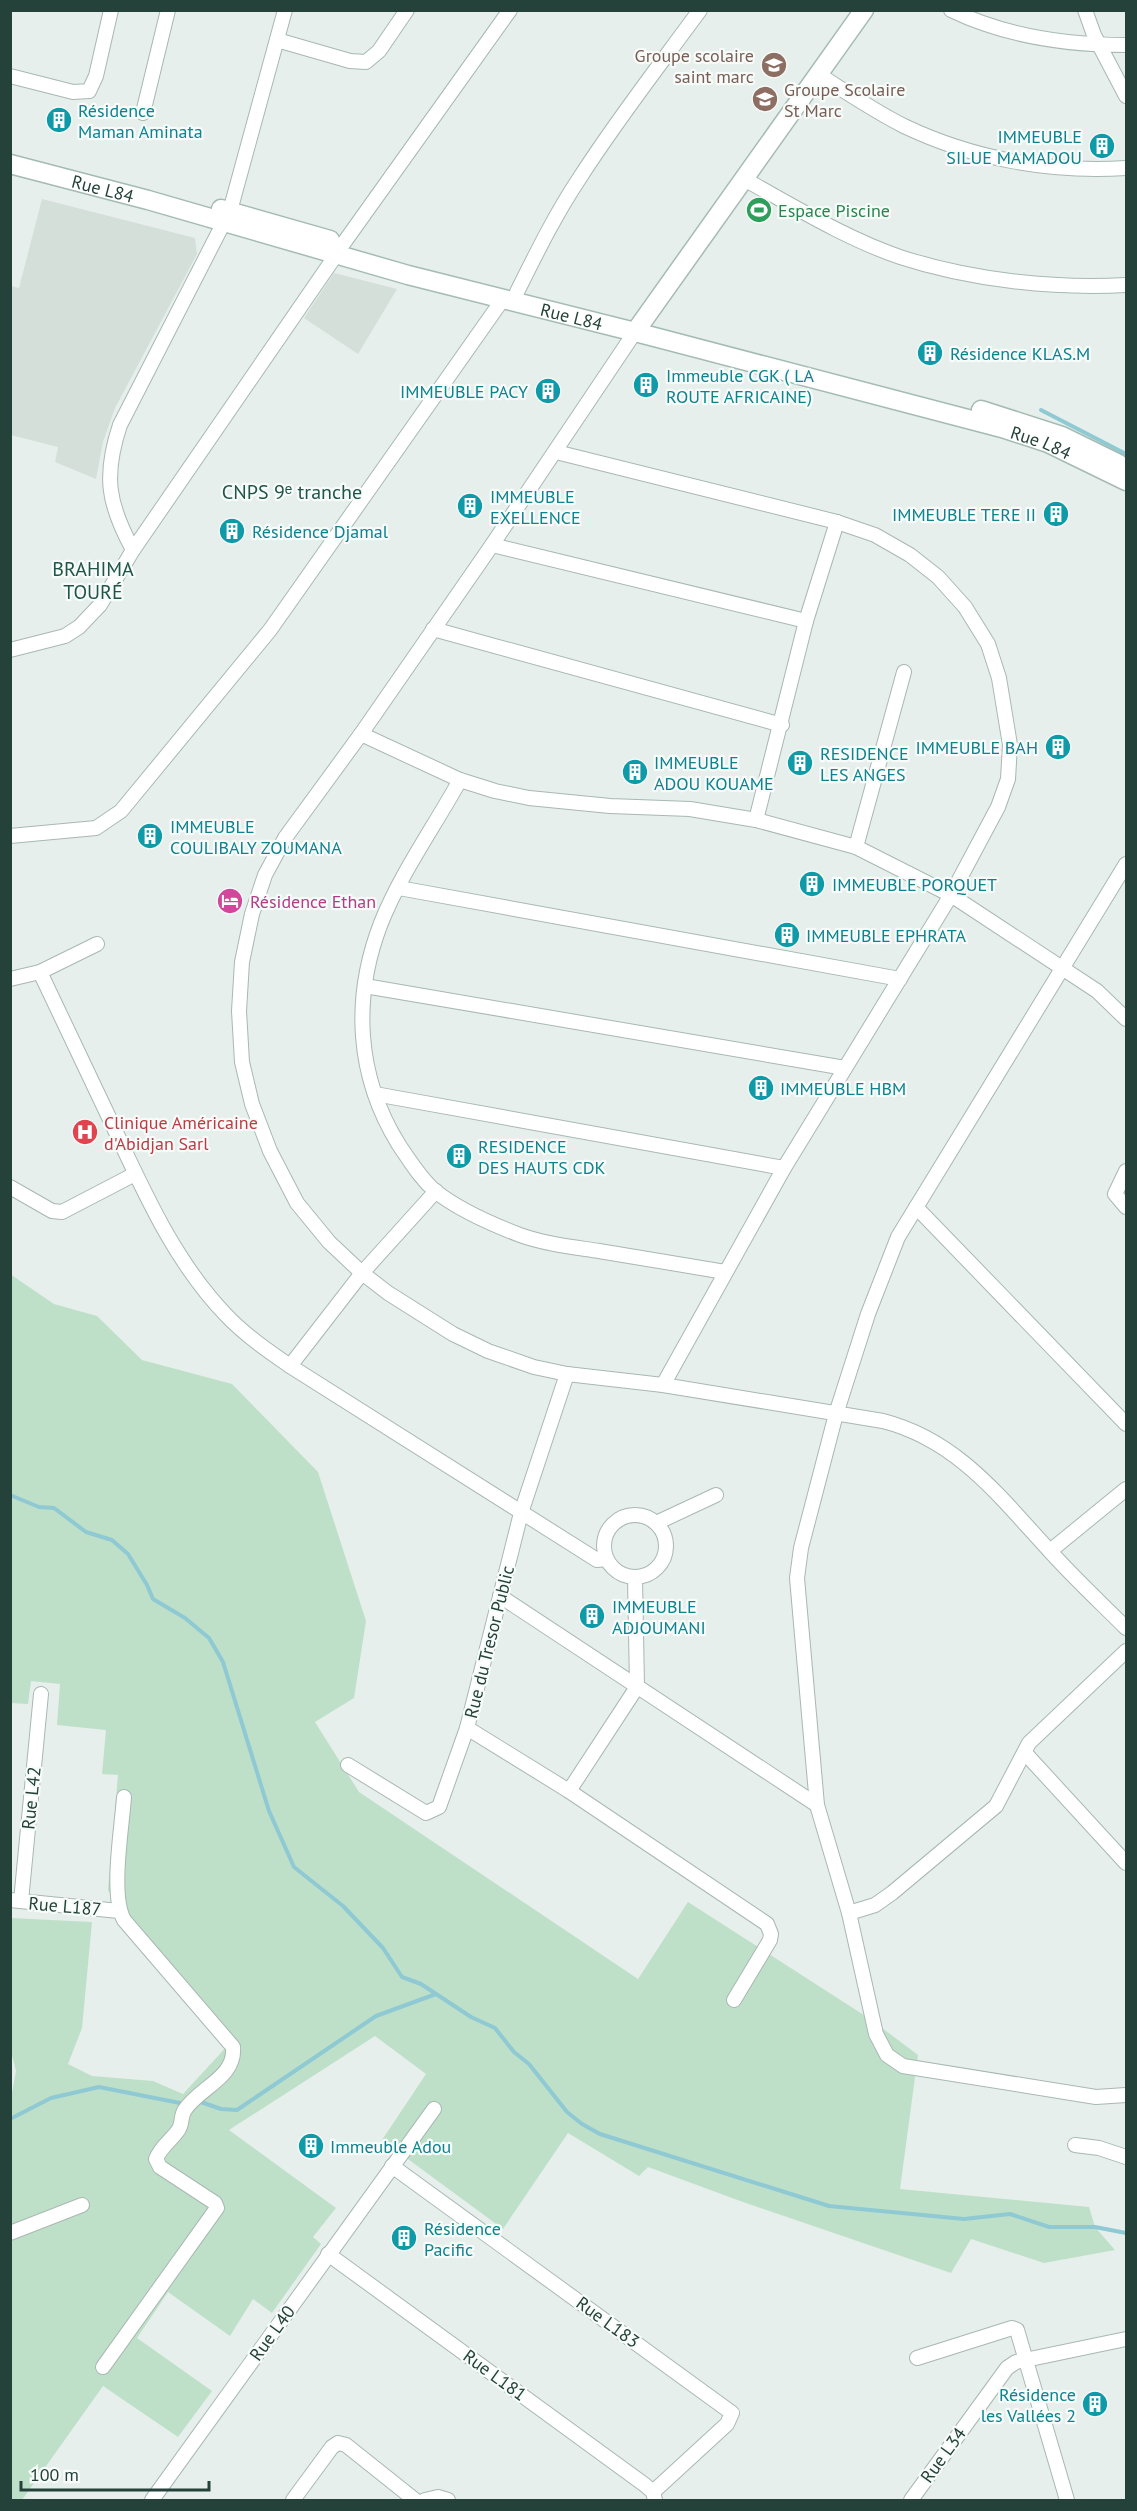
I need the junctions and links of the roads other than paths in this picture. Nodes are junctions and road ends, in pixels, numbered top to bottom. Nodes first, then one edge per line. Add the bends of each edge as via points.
1 (111, 10) edge
2 (168, 10) edge
3 (285, 10) edge
4 (407, 10) edge
5 (510, 10) edge
6 (700, 10) edge
7 (864, 10) edge
8 (951, 10) edge
9 (1085, 10) edge
10 (276, 40) junction
11 (1099, 45) junction
12 (1126, 45) edge
13 (818, 74) junction
14 (10, 76) edge
15 (1126, 96) edge
16 (143, 113) dead end
17 (10, 153) edge
18 (10, 164) edge
19 (1126, 168) edge
20 (744, 179) junction
21 (227, 217) junction
22 (340, 249) junction
23 (1126, 285) edge
24 (510, 296) junction
25 (637, 328) junction
26 (556, 452) junction
27 (1126, 468) edge
28 (1126, 481) edge
29 (837, 522) junction
30 (492, 545) junction
31 (133, 550) junction
32 (806, 621) junction
33 (434, 629) junction
34 (10, 651) edge
35 (904, 672) dead end
36 (782, 725) junction
37 (361, 734) junction
38 (460, 780) junction
39 (756, 820) junction
40 (10, 836) edge
41 (856, 847) junction
42 (1126, 864) edge
43 (399, 888) junction
44 (951, 895) junction
45 (97, 944) dead end
46 (1063, 970) junction
47 (40, 972) junction
48 (10, 979) edge
49 (900, 979) junction
50 (365, 986) junction
51 (1126, 1019) edge
52 (845, 1068) junction
53 (375, 1094) junction
54 (784, 1168) junction
55 (1126, 1171) edge
56 (135, 1174) junction
57 (10, 1187) edge
58 (436, 1191) junction
59 (916, 1207) junction
60 (1126, 1207) edge
61 (725, 1272) junction
62 (362, 1274) junction
63 (290, 1366) junction
64 (567, 1374) junction
65 (663, 1385) junction
66 (836, 1414) junction
67 (1126, 1424) edge
68 (1126, 1489) edge
69 (716, 1495) dead end
70 (521, 1513) junction
71 (656, 1522) junction
72 (1050, 1551) junction
73 (606, 1559) junction
74 (635, 1578) junction
75 (500, 1596) junction
76 (1126, 1628) edge
77 (1126, 1651) edge
78 (637, 1687) junction
79 (41, 1694) dead end
80 (467, 1728) junction
81 (1024, 1753) junction
82 (348, 1765) dead end
83 (569, 1791) junction
84 (124, 1797) dead end
85 (817, 1805) junction
86 (1126, 1863) edge
87 (16, 1901) edge
88 (119, 1911) junction
89 (849, 1913) junction
90 (734, 2000) dead end
91 (1126, 2095) edge
92 (434, 2109) dead end
93 (1076, 2145) dead end
94 (1126, 2157) edge
95 (392, 2166) junction
96 (82, 2205) dead end
97 (10, 2233) edge
98 (328, 2254) junction
99 (1126, 2339) edge
100 (917, 2358) dead end
101 (1024, 2362) junction
102 (103, 2367) dead end
103 (654, 2496) edge
104 (152, 2500) edge
105 (293, 2500) edge
106 (415, 2500) edge
107 (425, 2500) edge
108 (448, 2500) edge
109 (910, 2500) edge
110 (1066, 2500) edge

1 - 14 street via 89,91 73,92
2 - 16 street
3 - 10 street
4 - 10 street via 379,51 366,62
5 - 22 street
6 - 24 street via 577,181
7 - 13 street
8 - 11 street via 1021,33
9 - 11 street
10 - 21 street
11 - 12 street
11 - 15 street
13 - 19 street via 875,110 941,142 1002,159 1055,167
13 - 20 street
17 - 21 street, Rue L84
18 - 21 street, Rue L84
20 - 23 street via 849,235 935,267 1036,284
20 - 25 street
21 - 22 street, Rue L84
21 - 31 street via 113,445 112,507
22 - 24 street, Rue L84
22 - 31 street
24 - 25 street, Rue L84
24 - 40 street via 270,630 121,811 96,828
25 - 26 street
25 - 27 street, Rue L84 via 1006,416 1070,439
25 - 28 street, Rue L84 via 1027,436
26 - 29 street
26 - 30 street
29 - 32 street
29 - 44 street via 875,535 938,577 965,608 988,644 999,678 1010,745 1008,779 999,807
30 - 32 street
30 - 33 street
31 - 34 street via 100,605 79,627 66,636
32 - 36 street
33 - 36 street
33 - 37 street
35 - 41 street
36 - 39 street
37 - 38 street
37 - 62 street via 285,838 265,875 242,962 238,1011 242,1062 252,1104 270,1150 297,1203
38 - 39 street via 529,798 690,809
38 - 43 street
39 - 41 street
41 - 44 street
42 - 46 street
43 - 49 street
43 - 50 street via 381,923
44 - 46 street
44 - 49 street
45 - 47 street
46 - 51 street via 1097,991
46 - 59 street
47 - 48 street
47 - 56 street
49 - 52 street
50 - 52 street
50 - 53 street via 363,1049
52 - 54 street
53 - 54 street
53 - 58 street via 382,1115 410,1162
54 - 61 street
55 - 60 street via 1115,1194
56 - 57 street via 55,1213
56 - 63 street via 173,1247 197,1280 254,1341
58 - 61 street via 463,1209 521,1235
58 - 62 street
59 - 66 street via 881,1277
59 - 67 street
61 - 65 street
62 - 63 street
62 - 64 street via 416,1312 479,1347
63 - 70 street
64 - 65 street
64 - 70 street, Rue du Tresor Public
65 - 66 street
66 - 72 street via 902,1426 932,1441 985,1479
66 - 85 street via 801,1548 797,1578
68 - 72 street
69 - 71 street
70 - 73 street via 597,1560
70 - 75 street, Rue du Tresor Public
71 - 73 street via 637,1514 617,1520 604,1538
71 - 74 street via 666,1541 666,1552 655,1570
72 - 76 street
73 - 74 street via 618,1572
74 - 78 street
75 - 78 street
75 - 80 street, Rue du Tresor Public
77 - 81 street via 1029,1743
78 - 83 street
78 - 85 street
79 - 87 street, Rue L42
80 - 82 street, Rue du Tresor Public via 439,1807 433,1811 426,1813
80 - 83 street
81 - 86 street
81 - 89 street via 996,1806 892,1893 875,1905
83 - 90 street via 767,1924 770,1940
84 - 88 street via 117,1887
85 - 89 street
87 - 88 street, Rue L187
88 - 102 street via 233,2047 234,2054 231,2065 183,2113 180,2127 156,2159 160,2167 215,2203 216,2212
89 - 91 street via 876,2034 887,2055 903,2066 1096,2097
92 - 95 street, Rue L40
93 - 94 street
95 - 98 street, Rue L40
95 - 103 street, Rue L183 via 732,2413 727,2424
96 - 97 street
98 - 103 street, Rue L181
98 - 104 street, Rue L40
99 - 101 street, Rue L34
100 - 101 street via 1012,2328 1020,2335
101 - 109 street, Rue L34 via 1016,2362 1000,2376
101 - 110 street
105 - 106 street via 338,2443 346,2445
107 - 108 street

